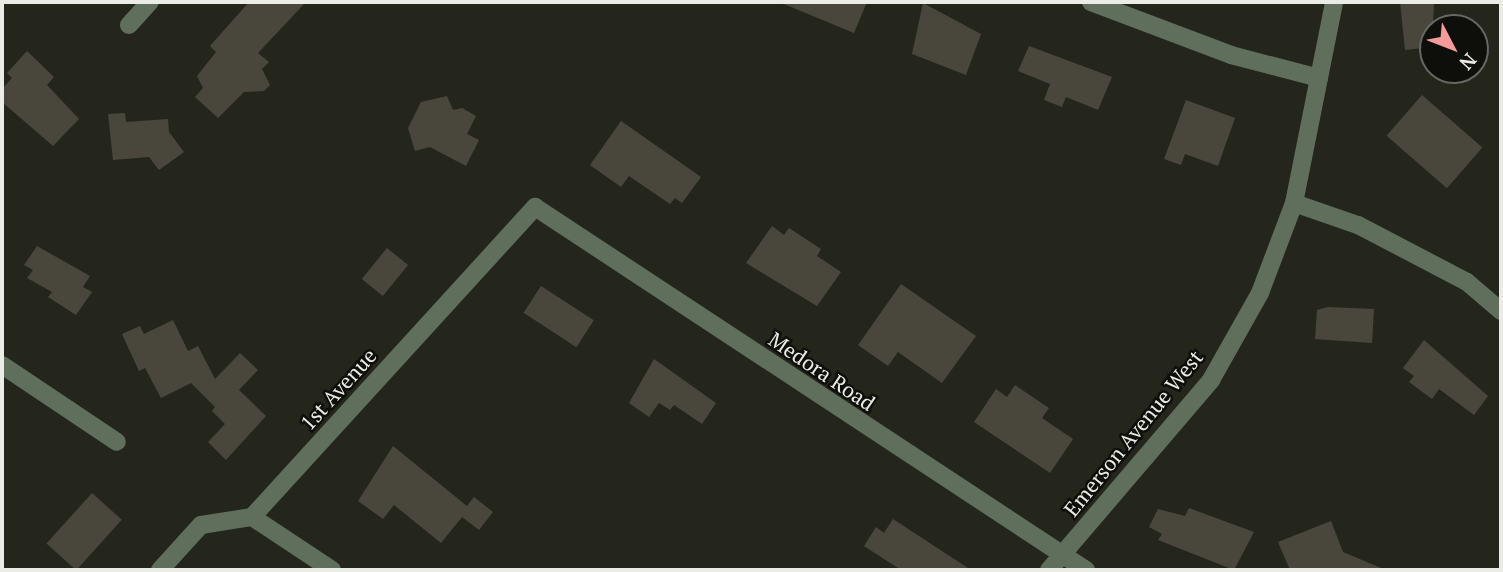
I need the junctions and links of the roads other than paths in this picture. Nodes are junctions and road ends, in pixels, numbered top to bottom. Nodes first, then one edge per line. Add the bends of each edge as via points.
1 (150, 2) edge
2 (1091, 2) edge
3 (1334, 2) edge
4 (129, 25) dead end
5 (1319, 78) junction
6 (1294, 203) junction
7 (534, 207) joint
8 (1501, 311) edge
9 (2, 365) edge
10 (117, 442) dead end
11 (252, 517) junction
12 (1055, 564) edge
13 (160, 570) edge
14 (332, 570) edge
15 (1086, 570) edge

1 - 4 street
2 - 5 street via 1231,55
3 - 5 street
5 - 6 street, Emerson Avenue West
6 - 8 street via 1383,238 1467,282
6 - 12 street, Emerson Avenue West via 1260,293 1211,380
7 - 11 street, 1st Avenue
7 - 12 street, Medora Road
9 - 10 street
11 - 13 street via 201,525
11 - 14 street
12 - 15 street, Medora Road

